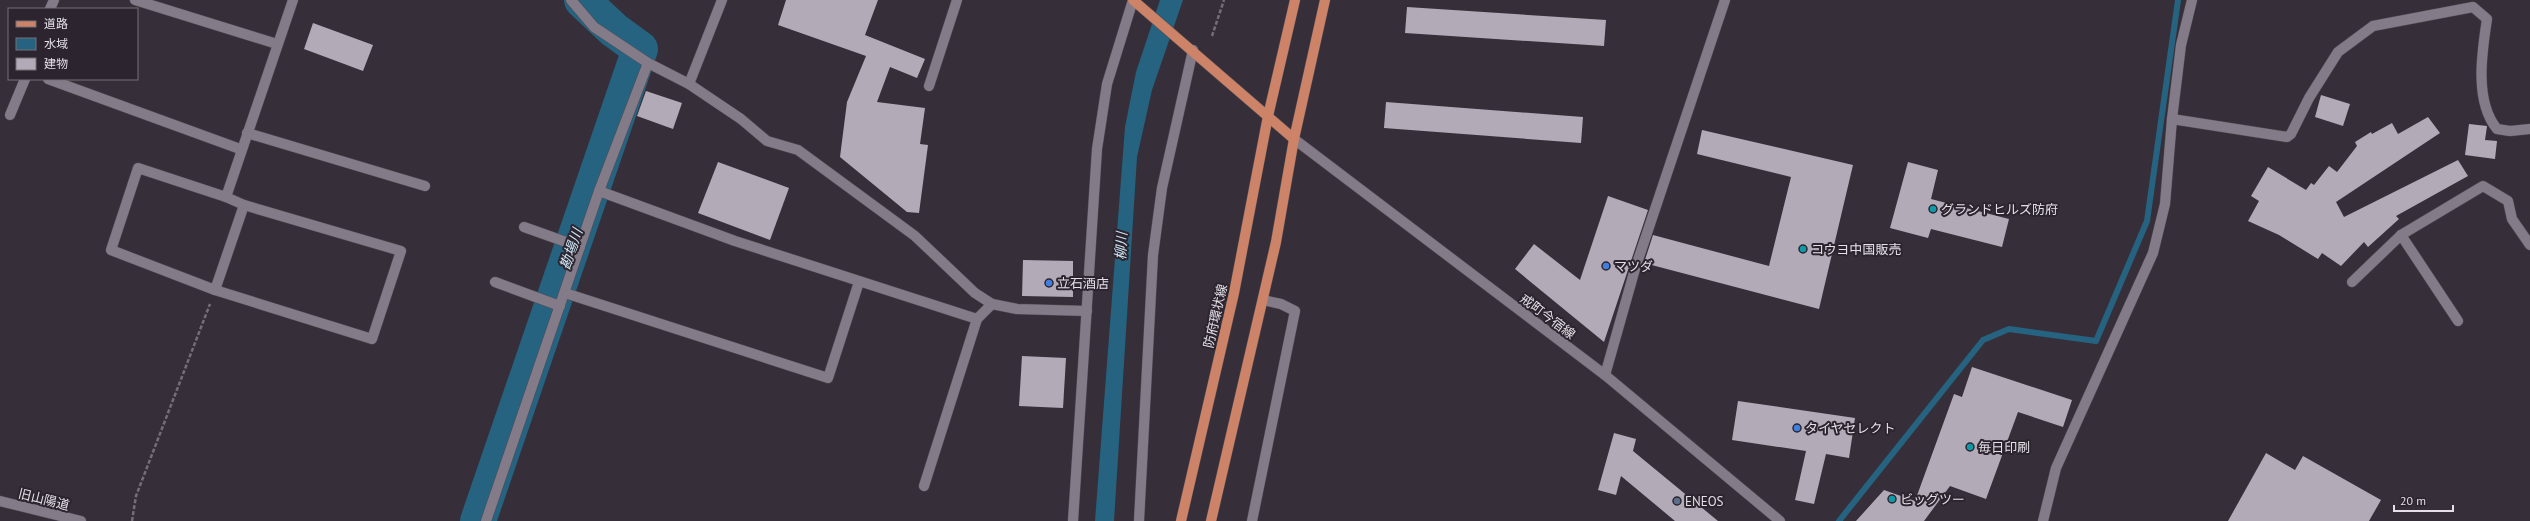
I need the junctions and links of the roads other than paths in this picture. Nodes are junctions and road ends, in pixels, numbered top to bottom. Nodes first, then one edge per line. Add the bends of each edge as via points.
1 (135, 0) edge
2 (293, 0) edge
3 (571, 0) edge
4 (722, 0) edge
5 (957, 0) edge
6 (1133, 0) edge
7 (1295, 0) edge
8 (1325, 0) edge
9 (1725, 0) edge
10 (2192, 0) edge
11 (277, 44) junction
12 (1193, 50) junction
13 (648, 63) junction
14 (25, 80) edge
15 (51, 80) edge
16 (689, 84) junction
17 (929, 86) dead end
18 (10, 115) dead end
19 (1268, 116) junction
20 (2172, 119) junction
21 (2530, 129) edge
22 (247, 133) junction
23 (1294, 139) junction
24 (240, 149) junction
25 (425, 186) dead end
26 (599, 191) junction
27 (226, 196) junction
28 (244, 205) junction
29 (524, 227) dead end
30 (2401, 234) junction
31 (2529, 243) edge
32 (580, 247) junction
33 (495, 282) dead end
34 (859, 282) junction
35 (2352, 282) dead end
36 (215, 290) junction
37 (565, 293) junction
38 (1263, 300) junction
39 (992, 304) junction
40 (560, 306) junction
41 (1087, 311) junction
42 (977, 319) junction
43 (2458, 321) dead end
44 (1605, 376) junction
45 (924, 486) dead end
46 (0, 501) edge
47 (81, 521) edge
48 (486, 521) edge
49 (1074, 521) edge
50 (1139, 521) edge
51 (1182, 521) edge
52 (1211, 521) edge
53 (1252, 521) edge
54 (1780, 521) edge
55 (2043, 521) edge

1 - 11 street
2 - 11 street
3 - 13 street via 594,27
4 - 16 street
5 - 17 street
6 - 12 main road
6 - 41 street via 1107,84 1097,149
7 - 19 main road, 防府環状線
8 - 23 main road
9 - 44 street via 1635,269
10 - 20 street via 2181,45
11 - 22 street
12 - 19 main road
12 - 50 street via 1162,188 1153,254
13 - 16 street
13 - 26 street
14 - 18 street
15 - 24 street
16 - 39 street via 741,119 767,141 798,150 915,236 975,293
19 - 23 main road
19 - 51 main road, 防府環状線 via 1234,293
20 - 21 street via 2287,137 2338,52 2373,26 2472,7 2487,19 2480,67 2489,119 2497,129
20 - 55 street via 2165,204 2153,253 2056,468
22 - 24 street
22 - 25 street
23 - 38 main road
23 - 44 street, 戒町今宿線
24 - 27 street
26 - 32 street
26 - 34 street via 735,241
27 - 28 street
27 - 36 street via 138,168 111,250
28 - 36 street
28 - 36 street via 401,251 372,339
29 - 32 street
30 - 31 street via 2484,186 2508,201 2512,219
30 - 35 street
30 - 43 street
32 - 37 street
33 - 40 street
34 - 37 street via 828,378
34 - 42 street
37 - 40 street
38 - 52 main road
38 - 53 street via 1281,304 1295,312
39 - 41 street via 1017,309
39 - 42 street
40 - 48 street
41 - 49 street
42 - 45 street
44 - 54 street, 戒町今宿線
46 - 47 street, 旧山陽道

